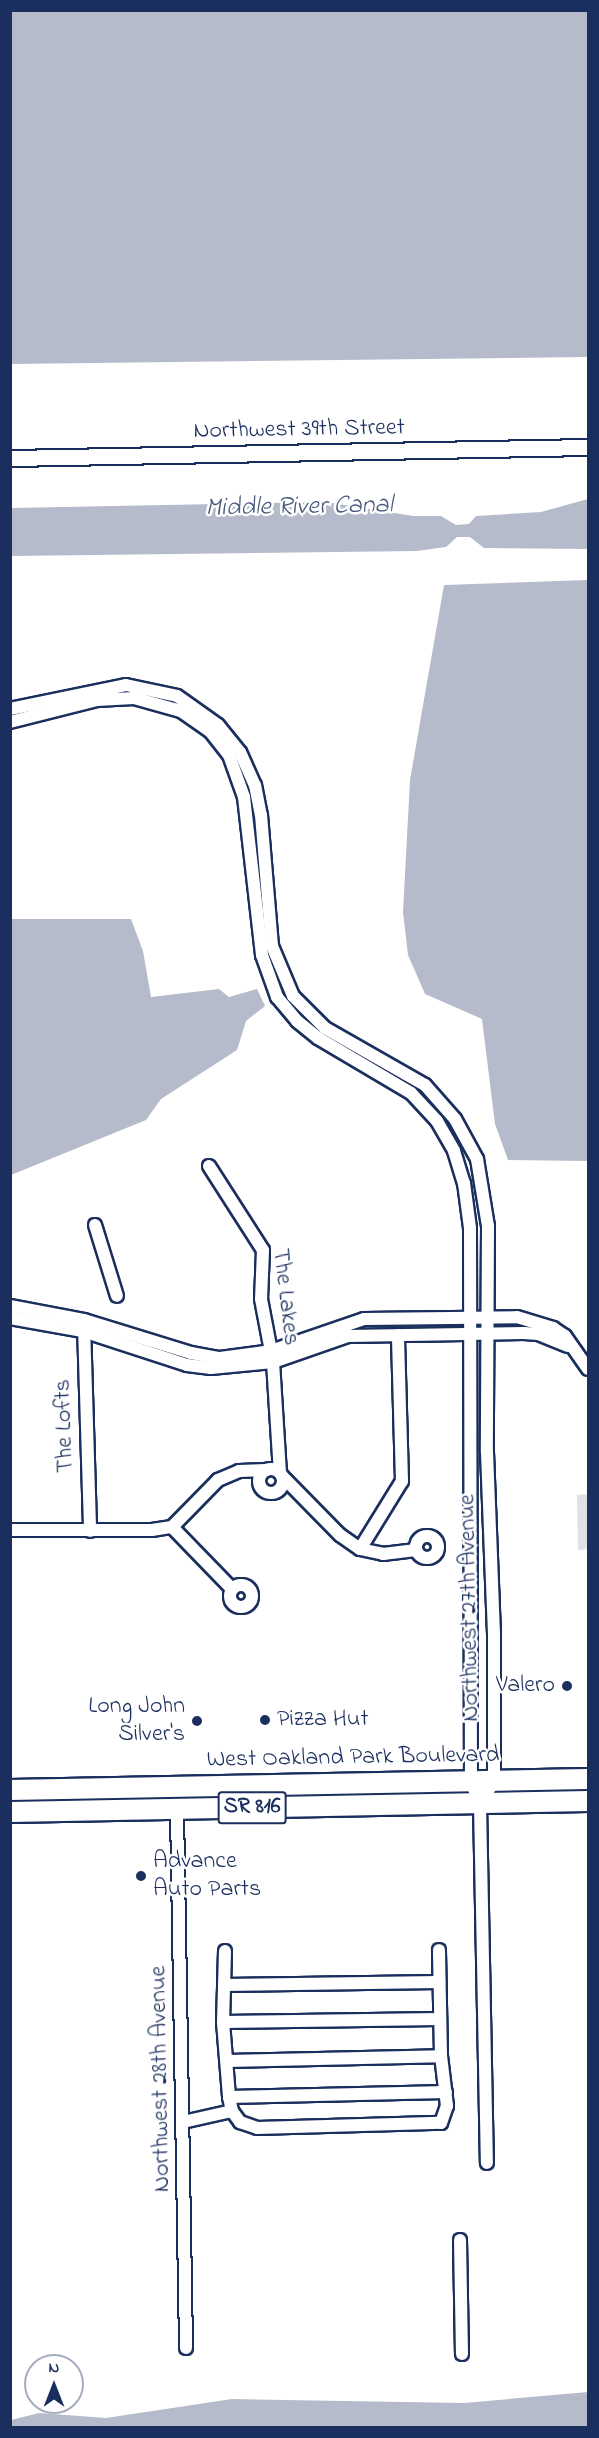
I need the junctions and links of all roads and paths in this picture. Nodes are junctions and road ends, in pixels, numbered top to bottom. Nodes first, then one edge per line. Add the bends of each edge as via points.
1 (588, 447) edge
2 (10, 458) edge
3 (10, 710) edge
4 (10, 722) edge
5 (209, 1166) dead end
6 (95, 1225) dead end
7 (117, 1296) dead end
8 (10, 1306) edge
9 (488, 1316) junction
10 (470, 1317) junction
11 (10, 1318) edge
12 (83, 1325) junction
13 (398, 1335) junction
14 (470, 1335) junction
15 (486, 1335) junction
16 (575, 1351) junction
17 (272, 1357) junction
18 (588, 1369) edge
19 (231, 1474) junction
20 (275, 1475) junction
21 (259, 1482) junction
22 (172, 1527) junction
23 (10, 1530) edge
24 (90, 1531) junction
25 (360, 1550) junction
26 (416, 1550) dead end
27 (232, 1589) dead end
28 (588, 1779) edge
29 (471, 1781) junction
30 (494, 1781) junction
31 (199, 1786) junction
32 (171, 1788) junction
33 (10, 1790) edge
34 (588, 1801) edge
35 (480, 1804) junction
36 (137, 1809) junction
37 (177, 1809) junction
38 (10, 1812) edge
39 (439, 1950) dead end
40 (225, 1951) dead end
41 (440, 1982) junction
42 (224, 1985) junction
43 (440, 2019) junction
44 (223, 2022) junction
45 (441, 2056) junction
46 (227, 2061) junction
47 (446, 2092) junction
48 (229, 2097) junction
49 (232, 2111) junction
50 (183, 2122) junction
51 (487, 2163) dead end
52 (460, 2240) dead end
53 (186, 2348) dead end
54 (462, 2354) dead end

1 - 2 street, Northwest 39th Street
3 - 9 street, Northwest 27th Avenue via 114,685 144,687 177,696 199,709 240,752 260,804 272,946 293,996 325,1028 425,1085 455,1119 473,1148 486,1196
4 - 10 street via 97,700 151,700 195,719 222,746 244,797 262,954 277,997 318,1038 411,1093 437,1121 454,1151 468,1208
5 - 17 street, The Lakes via 263,1250 261,1299
6 - 7 street
8 - 12 street
9 - 10 street
9 - 15 street, Northwest 27th Avenue
9 - 16 street via 544,1324 565,1336
10 - 14 street
10 - 17 street via 364,1319
11 - 12 street
12 - 17 street via 197,1367 241,1368
12 - 24 street, The Lofts
13 - 14 street
13 - 17 street via 340,1337
13 - 25 street via 402,1481
14 - 15 street
14 - 29 street
15 - 16 street via 538,1334
15 - 30 street, Northwest 27th Avenue
16 - 18 street
17 - 20 street, The Lakes via 278,1447
19 - 20 street
19 - 21 street
19 - 22 street via 211,1485
20 - 21 street, The Lakes
20 - 21 street via 268,1492
20 - 25 street
22 - 24 street
22 - 27 street
23 - 24 street
25 - 26 street via 383,1554
28 - 30 main road, West Oakland Park Boulevard / SR 816
29 - 30 main road, West Oakland Park Boulevard / SR 816
29 - 31 main road, West Oakland Park Boulevard / SR 816
29 - 35 street
30 - 35 street
31 - 32 main road, West Oakland Park Boulevard / SR 816
31 - 37 main road via 181,1800
32 - 33 main road, West Oakland Park Boulevard / SR 816
32 - 36 main road
34 - 35 main road, West Oakland Park Boulevard / SR 816
35 - 37 main road, West Oakland Park Boulevard / SR 816
35 - 51 street
36 - 37 main road, West Oakland Park Boulevard / SR 816
36 - 38 main road, West Oakland Park Boulevard / SR 816
37 - 50 street, Northwest 28th Avenue
39 - 41 street
40 - 42 street
41 - 42 street
41 - 43 street
42 - 44 street
43 - 44 street
43 - 45 street
44 - 46 street
45 - 46 street
45 - 47 street
46 - 48 street
47 - 48 street
47 - 49 street via 447,2106 441,2123 257,2128 240,2122
48 - 49 street
49 - 50 street
50 - 53 street, Northwest 28th Avenue
52 - 54 street

